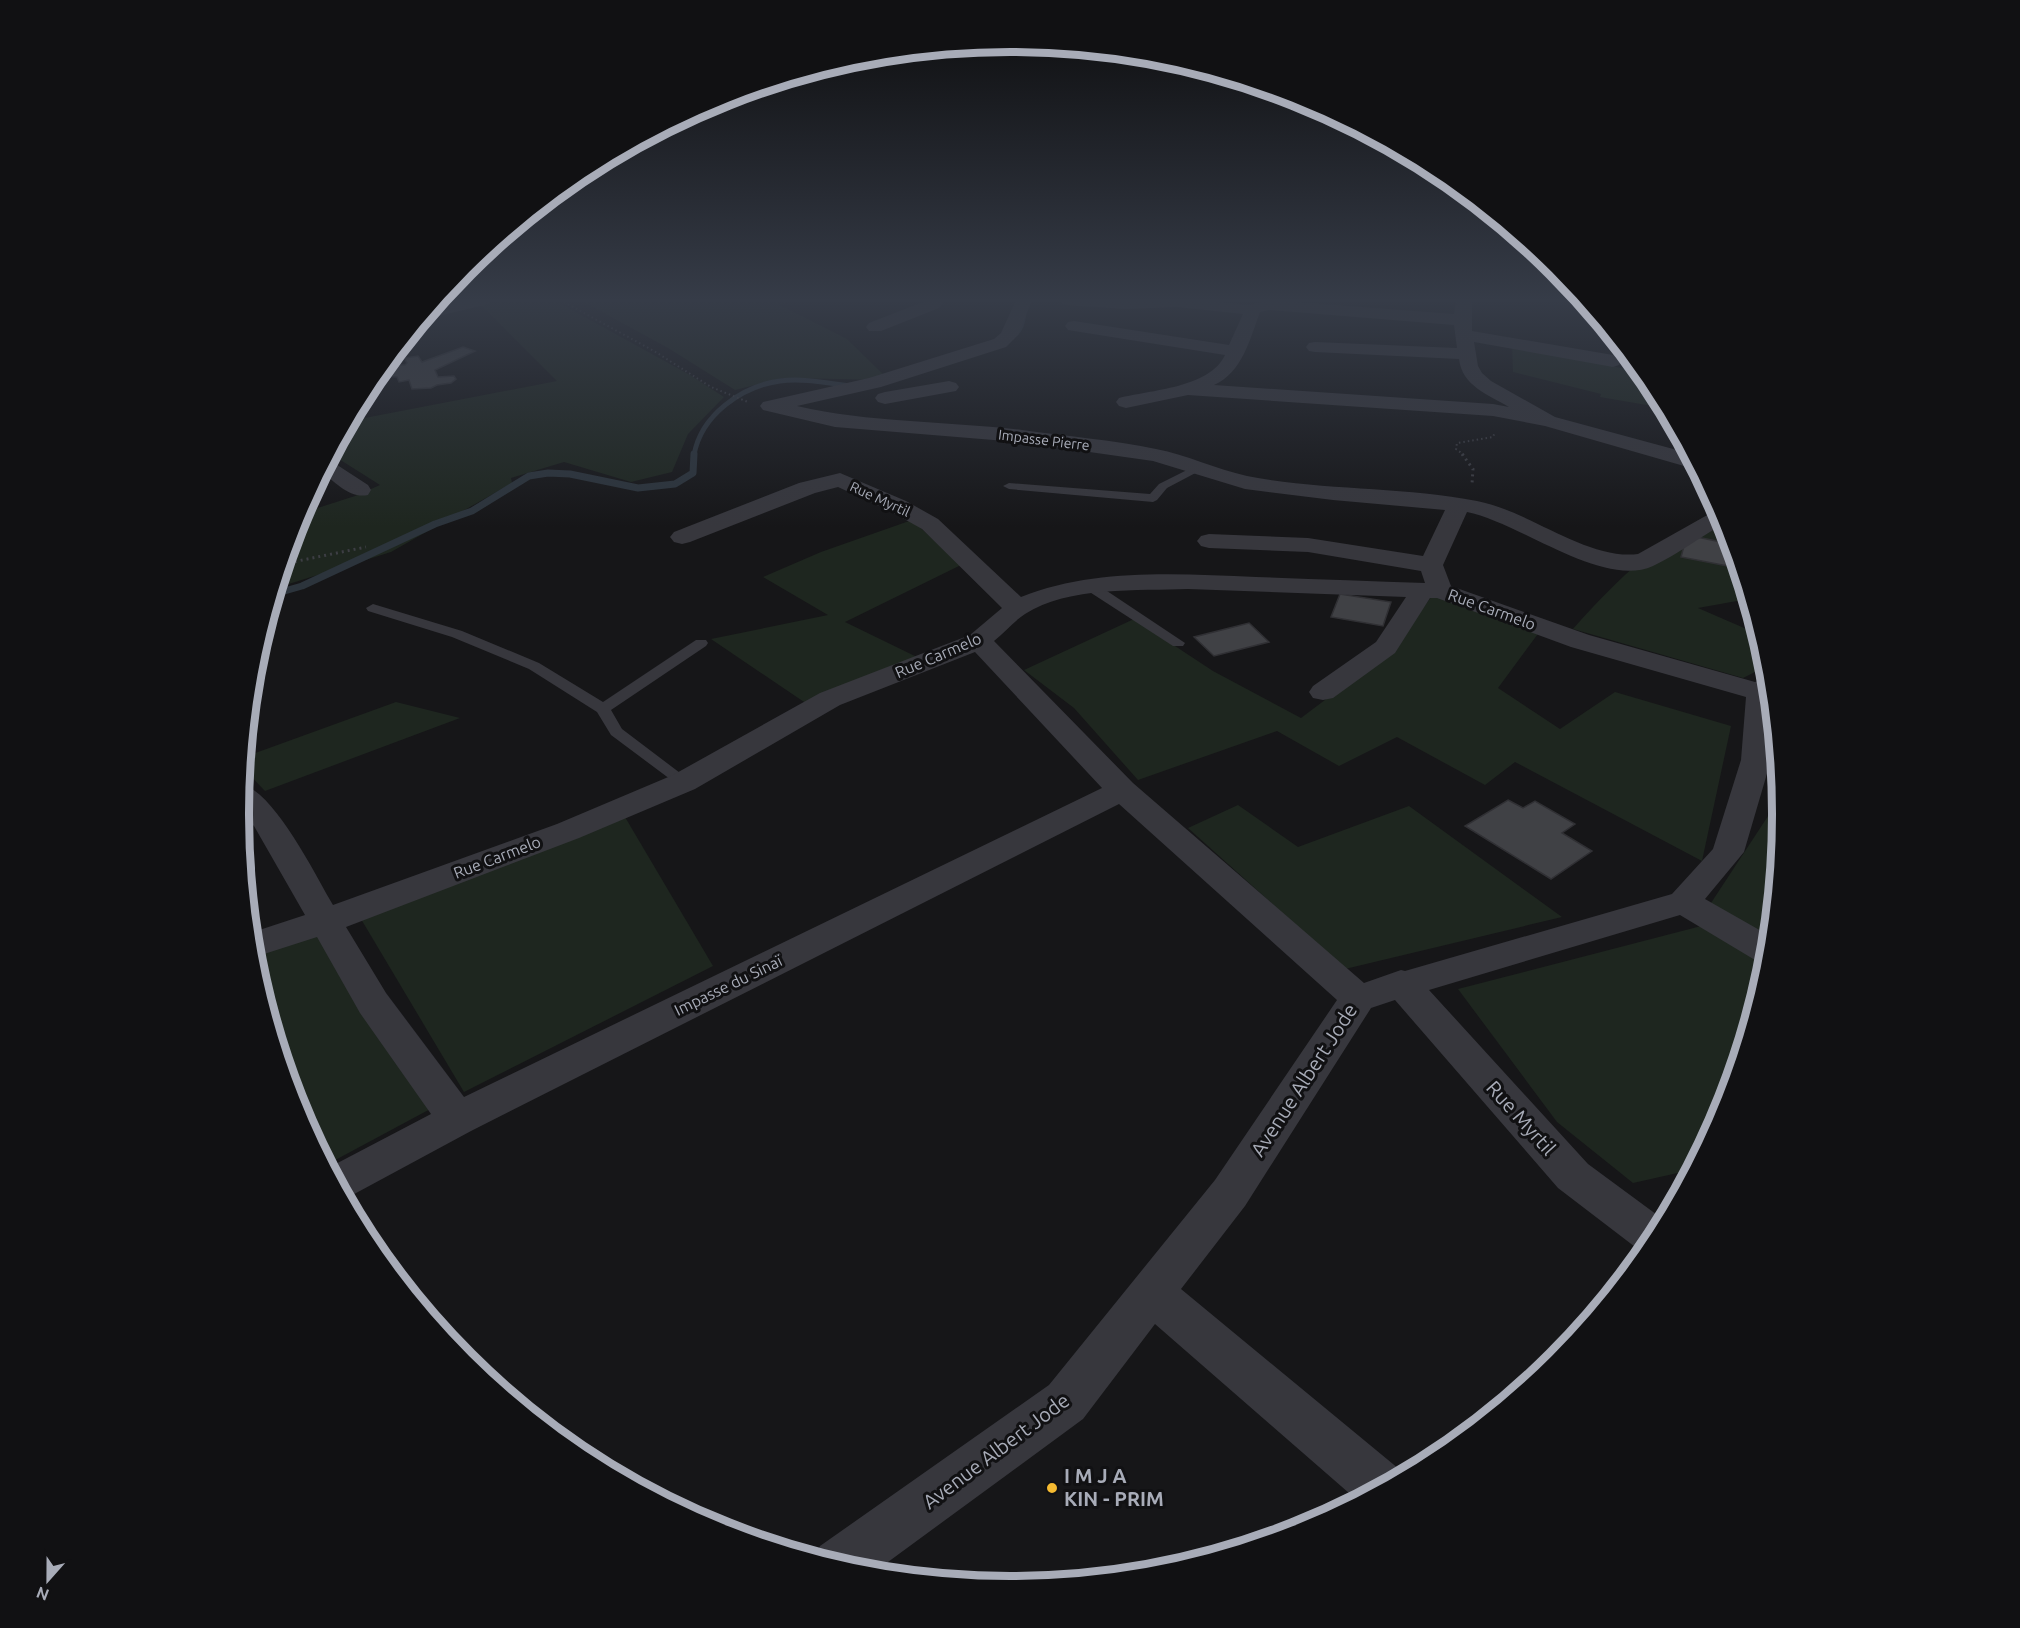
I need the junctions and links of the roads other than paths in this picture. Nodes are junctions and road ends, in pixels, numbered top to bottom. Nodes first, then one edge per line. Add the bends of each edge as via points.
1 (893, 376) edge
2 (1219, 376) edge
3 (1474, 376) edge
4 (949, 387) dead end
5 (1188, 389) junction
6 (1126, 402) dead end
7 (835, 421) junction
8 (1548, 421) junction
9 (1683, 458) edge
10 (1199, 468) junction
11 (331, 469) edge
12 (1009, 486) dead end
13 (360, 490) dead end
14 (1450, 503) junction
15 (1712, 519) edge
16 (682, 537) dead end
17 (1209, 542) dead end
18 (1431, 582) junction
19 (1090, 586) junction
20 (373, 608) dead end
21 (1017, 608) junction
22 (980, 641) junction
23 (1178, 643) dead end
24 (700, 644) dead end
25 (1760, 687) edge
26 (1323, 692) dead end
27 (1763, 703) edge
28 (603, 709) junction
29 (684, 782) junction
30 (1122, 790) junction
31 (249, 803) edge
32 (1684, 902) junction
33 (326, 921) junction
34 (260, 943) edge
35 (1760, 946) edge
36 (1401, 983) junction
37 (1358, 998) junction
38 (457, 1119) junction
39 (343, 1181) edge
40 (1646, 1232) edge
41 (1152, 1293) junction
42 (1375, 1482) edge
43 (849, 1558) edge

1 - 7 street, Impasse Pierre via 770,406
2 - 5 street
3 - 8 street
4 - 7 street via 885,398
5 - 6 street
5 - 8 street via 1493,410
7 - 10 street, Impasse Pierre via 1019,436 1155,456
8 - 9 street
10 - 12 lane via 1163,486 1153,498
10 - 14 street, Impasse Pierre via 1245,482
11 - 13 street
14 - 15 street, Impasse Pierre via 1503,515 1598,557 1636,563
14 - 18 street
16 - 21 street, Rue Myrtil via 807,488 840,480 930,524
17 - 18 street via 1308,545
18 - 19 street, Rue Carmelo
18 - 25 street, Rue Carmelo via 1580,641
18 - 26 street via 1386,647
19 - 21 street, Rue Carmelo via 1051,594
19 - 23 lane
20 - 28 lane via 457,634 534,666
21 - 22 street, Rue Carmelo
22 - 29 street, Rue Carmelo via 830,699
22 - 30 street
24 - 28 lane
27 - 32 street via 1756,760 1728,852
28 - 29 lane via 616,732
29 - 33 street, Rue Carmelo via 568,831
30 - 37 street
30 - 38 street, Impasse du Sinaï
31 - 33 street via 267,821
32 - 35 street
32 - 36 street, Avenue Albert Jode
33 - 34 street, Rue Carmelo
33 - 38 street via 374,1003
36 - 37 street, Avenue Albert Jode
36 - 40 street, Rue Myrtil via 1573,1176
37 - 41 street, Avenue Albert Jode via 1230,1193
38 - 39 street, Impasse du Sinaï
41 - 42 street
41 - 43 street, Avenue Albert Jode via 1066,1402

